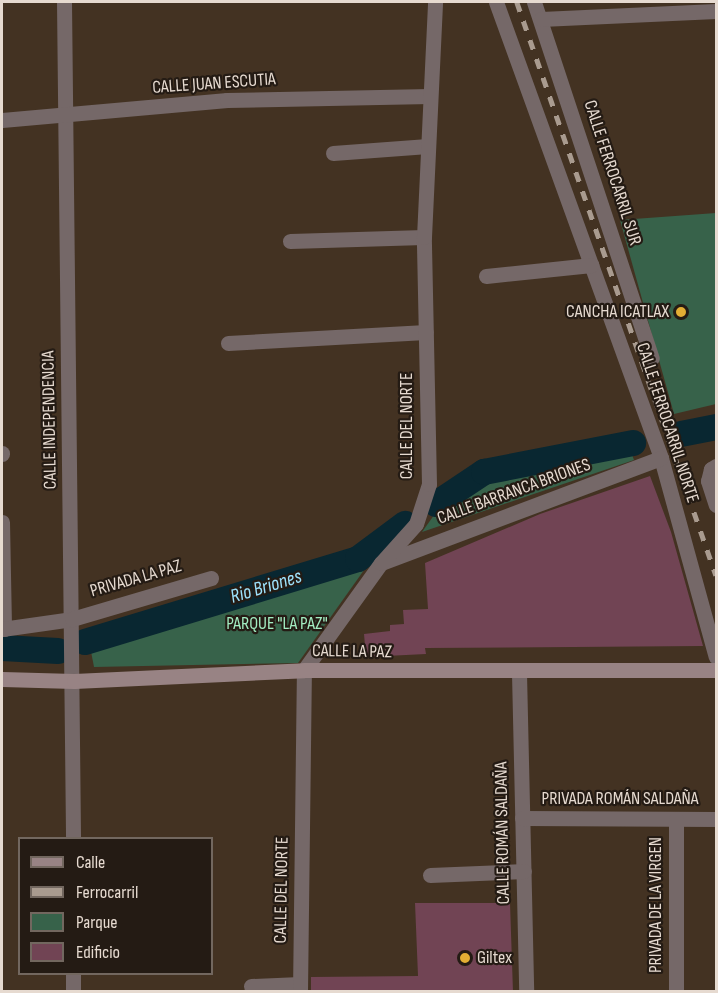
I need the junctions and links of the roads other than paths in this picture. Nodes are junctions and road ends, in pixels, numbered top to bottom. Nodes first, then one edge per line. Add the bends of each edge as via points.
1 (64, 2) edge
2 (435, 2) edge
3 (496, 2) edge
4 (534, 2) edge
5 (717, 11) edge
6 (541, 19) junction
7 (430, 96) junction
8 (66, 116) junction
9 (2, 120) edge
10 (428, 146) junction
11 (333, 153) dead end
12 (424, 237) junction
13 (290, 241) dead end
14 (591, 265) junction
15 (486, 276) dead end
16 (426, 332) junction
17 (228, 343) dead end
18 (652, 358) dead end
19 (661, 458) junction
20 (714, 468) edge
21 (717, 505) edge
22 (2, 522) edge
23 (381, 563) junction
24 (211, 578) dead end
25 (72, 619) junction
26 (3, 629) edge
27 (713, 664) edge
28 (304, 670) junction
29 (519, 673) junction
30 (2, 679) edge
31 (74, 681) junction
32 (522, 818) junction
33 (676, 819) junction
34 (717, 819) edge
35 (73, 837) edge
36 (524, 871) junction
37 (430, 874) dead end
38 (73, 975) edge
39 (251, 986) dead end
40 (300, 988) edge
41 (73, 992) edge
42 (526, 992) edge
43 (676, 992) edge

1 - 8 street, CALLE INDEPENDENCIA
2 - 7 street, CALLE DEL NORTE
3 - 14 street, CALLE FERROCARRIL NORTE
4 - 6 street, CALLE FERROCARRIL SUR
5 - 6 street
6 - 18 street, CALLE FERROCARRIL SUR
7 - 8 street, CALLE JUAN ESCUTIA via 227,100
7 - 10 street, CALLE DEL NORTE
8 - 9 street, CALLE JUAN ESCUTIA
8 - 25 street, CALLE INDEPENDENCIA
10 - 11 street
10 - 12 street, CALLE DEL NORTE
12 - 13 street
12 - 16 street, CALLE DEL NORTE
14 - 15 street
14 - 19 street, CALLE FERROCARRIL NORTE
16 - 17 street
16 - 23 street, CALLE DEL NORTE via 429,484 416,524
19 - 23 street, CALLE BARRANCA BRIONES
19 - 27 street, CALLE FERROCARRIL NORTE
20 - 21 street via 708,481
22 - 26 street
23 - 28 street, CALLE DEL NORTE
24 - 25 street, PRIVADA LA PAZ
25 - 26 street
25 - 31 street, CALLE INDEPENDENCIA
27 - 29 main road, CALLE LA PAZ
28 - 29 main road, CALLE LA PAZ
28 - 31 main road, CALLE LA PAZ
28 - 40 street, CALLE DEL NORTE
29 - 32 street, CALLE ROMÁN SALDAÑA
30 - 31 main road, CALLE LA PAZ
31 - 35 street, CALLE INDEPENDENCIA
32 - 33 street, PRIVADA ROMÁN SALDAÑA
32 - 36 street, CALLE ROMÁN SALDAÑA
33 - 34 street, PRIVADA ROMÁN SALDAÑA
33 - 43 street, PRIVADA DE LA VIRGEN
36 - 37 street
36 - 42 street, CALLE ROMÁN SALDAÑA
38 - 41 street
39 - 40 street

